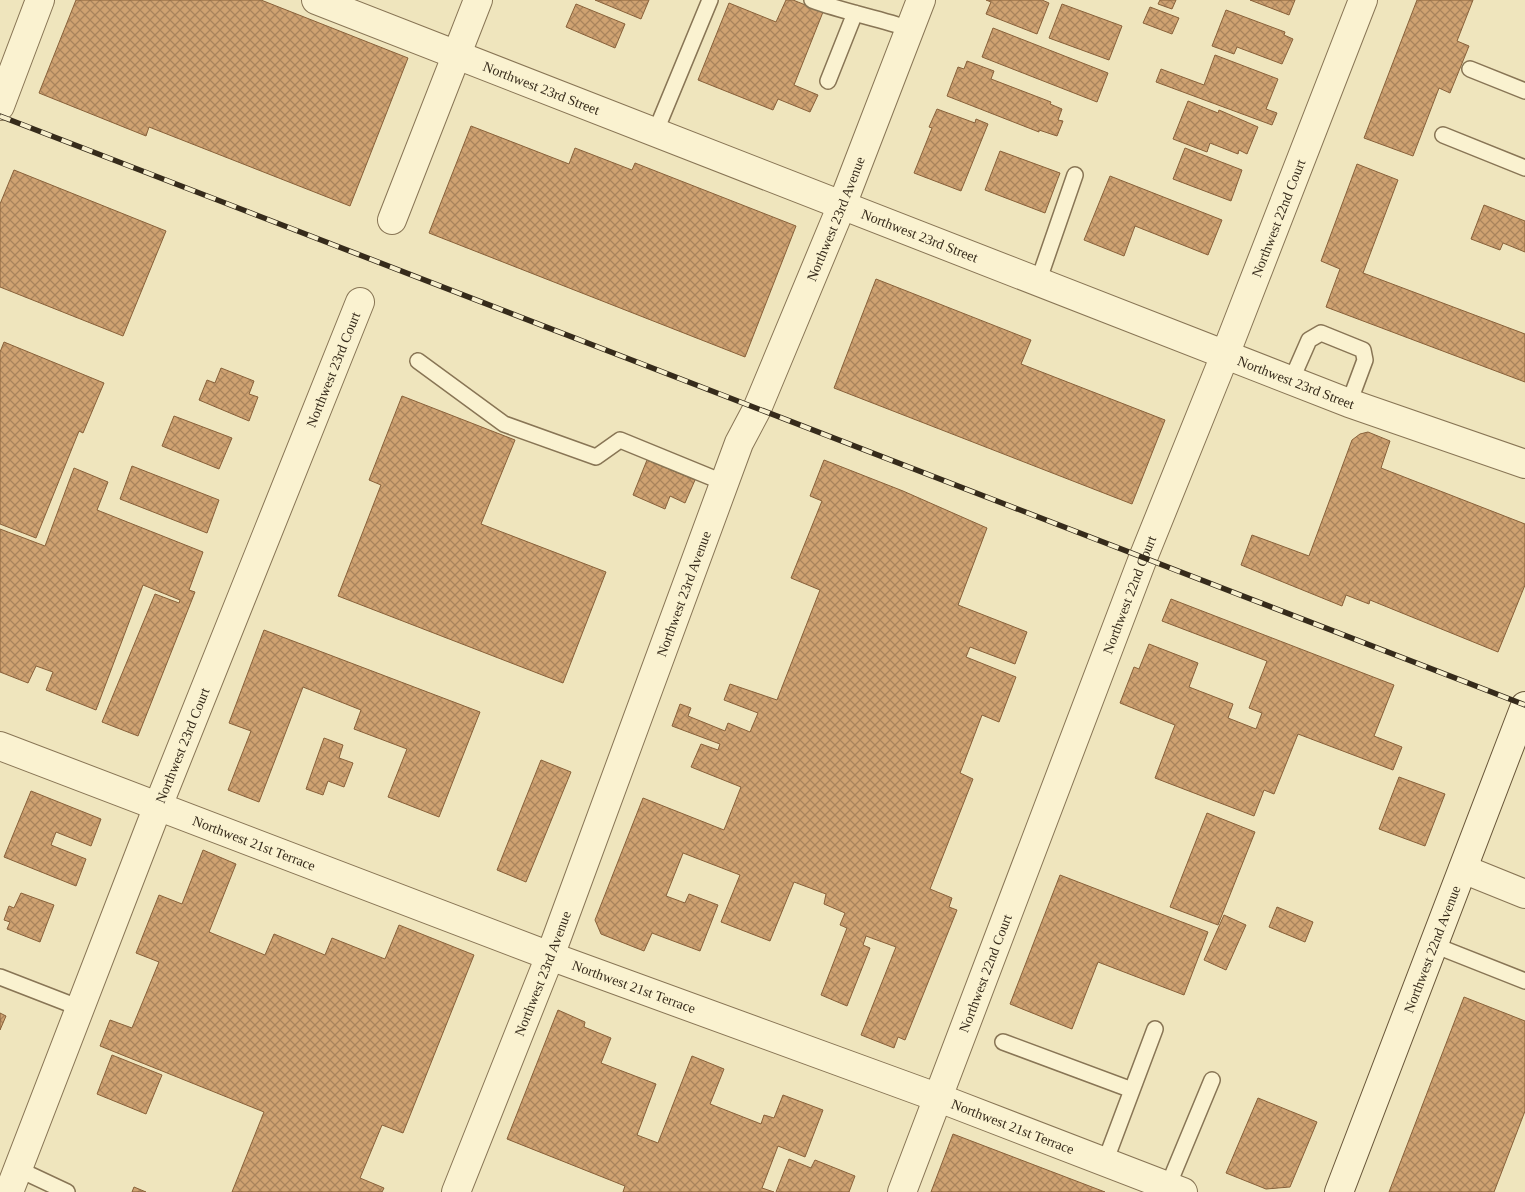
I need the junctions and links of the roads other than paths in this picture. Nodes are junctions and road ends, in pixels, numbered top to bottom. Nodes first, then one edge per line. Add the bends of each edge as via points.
1 (40, 0) edge
2 (316, 0) edge
3 (478, 0) edge
4 (710, 0) edge
5 (812, 0) edge
6 (921, 0) edge
7 (1363, 0) edge
8 (855, 13) junction
9 (910, 29) junction
10 (457, 55) junction
11 (1470, 69) dead end
12 (828, 81) dead end
13 (1525, 91) edge
14 (0, 106) edge
15 (655, 133) junction
16 (1443, 135) dead end
17 (1525, 168) edge
18 (1075, 175) dead end
19 (842, 205) junction
20 (392, 220) dead end
21 (1038, 282) junction
22 (360, 302) dead end
23 (1225, 355) junction
24 (418, 361) dead end
25 (1291, 381) junction
26 (1349, 403) junction
27 (1525, 464) edge
28 (725, 483) junction
29 (1525, 706) edge
30 (0, 746) edge
31 (158, 806) junction
32 (1463, 869) junction
33 (1525, 894) edge
34 (1434, 945) junction
35 (550, 956) junction
36 (0, 977) edge
37 (1525, 981) edge
38 (80, 1008) junction
39 (1156, 1029) dead end
40 (1003, 1042) dead end
41 (1212, 1080) dead end
42 (1132, 1090) junction
43 (939, 1098) junction
44 (1105, 1162) junction
45 (13, 1181) edge
46 (1176, 1189) edge
47 (67, 1192) edge
48 (456, 1192) edge
49 (902, 1192) edge
50 (1339, 1192) edge

1 - 14 street
2 - 10 street, Northwest 23rd Street
3 - 10 street
4 - 15 lane
5 - 8 lane
6 - 9 street, Northwest 23rd Avenue
7 - 23 street, Northwest 22nd Court
8 - 9 lane
8 - 12 lane
9 - 19 street, Northwest 23rd Avenue
10 - 15 street, Northwest 23rd Street
10 - 20 street
11 - 13 lane
15 - 19 street, Northwest 23rd Street
16 - 17 lane
18 - 21 lane
19 - 21 street, Northwest 23rd Street
19 - 28 street, Northwest 23rd Avenue
21 - 23 street, Northwest 23rd Street
22 - 31 street, Northwest 23rd Court
23 - 25 street, Northwest 23rd Street
23 - 43 street, Northwest 22nd Court via 1140,567
24 - 28 lane via 504,424 596,457 620,440
25 - 26 street, Northwest 23rd Street
25 - 26 lane via 1309,340 1321,334 1363,350 1365,360
26 - 27 street, Northwest 23rd Street
28 - 35 street, Northwest 23rd Avenue
29 - 32 street, Northwest 22nd Avenue
30 - 31 street, Northwest 21st Terrace
31 - 35 street, Northwest 21st Terrace
31 - 38 street, Northwest 23rd Court
32 - 33 street
32 - 34 street, Northwest 22nd Avenue
34 - 37 lane
34 - 50 street, Northwest 22nd Avenue
35 - 43 street, Northwest 21st Terrace
35 - 48 street, Northwest 23rd Avenue
36 - 38 lane
38 - 45 street, Northwest 23rd Court
39 - 42 lane
40 - 42 lane
41 - 46 lane
42 - 44 lane
43 - 44 street, Northwest 21st Terrace
43 - 49 street, Northwest 22nd Court
44 - 46 street, Northwest 21st Terrace
45 - 47 lane

